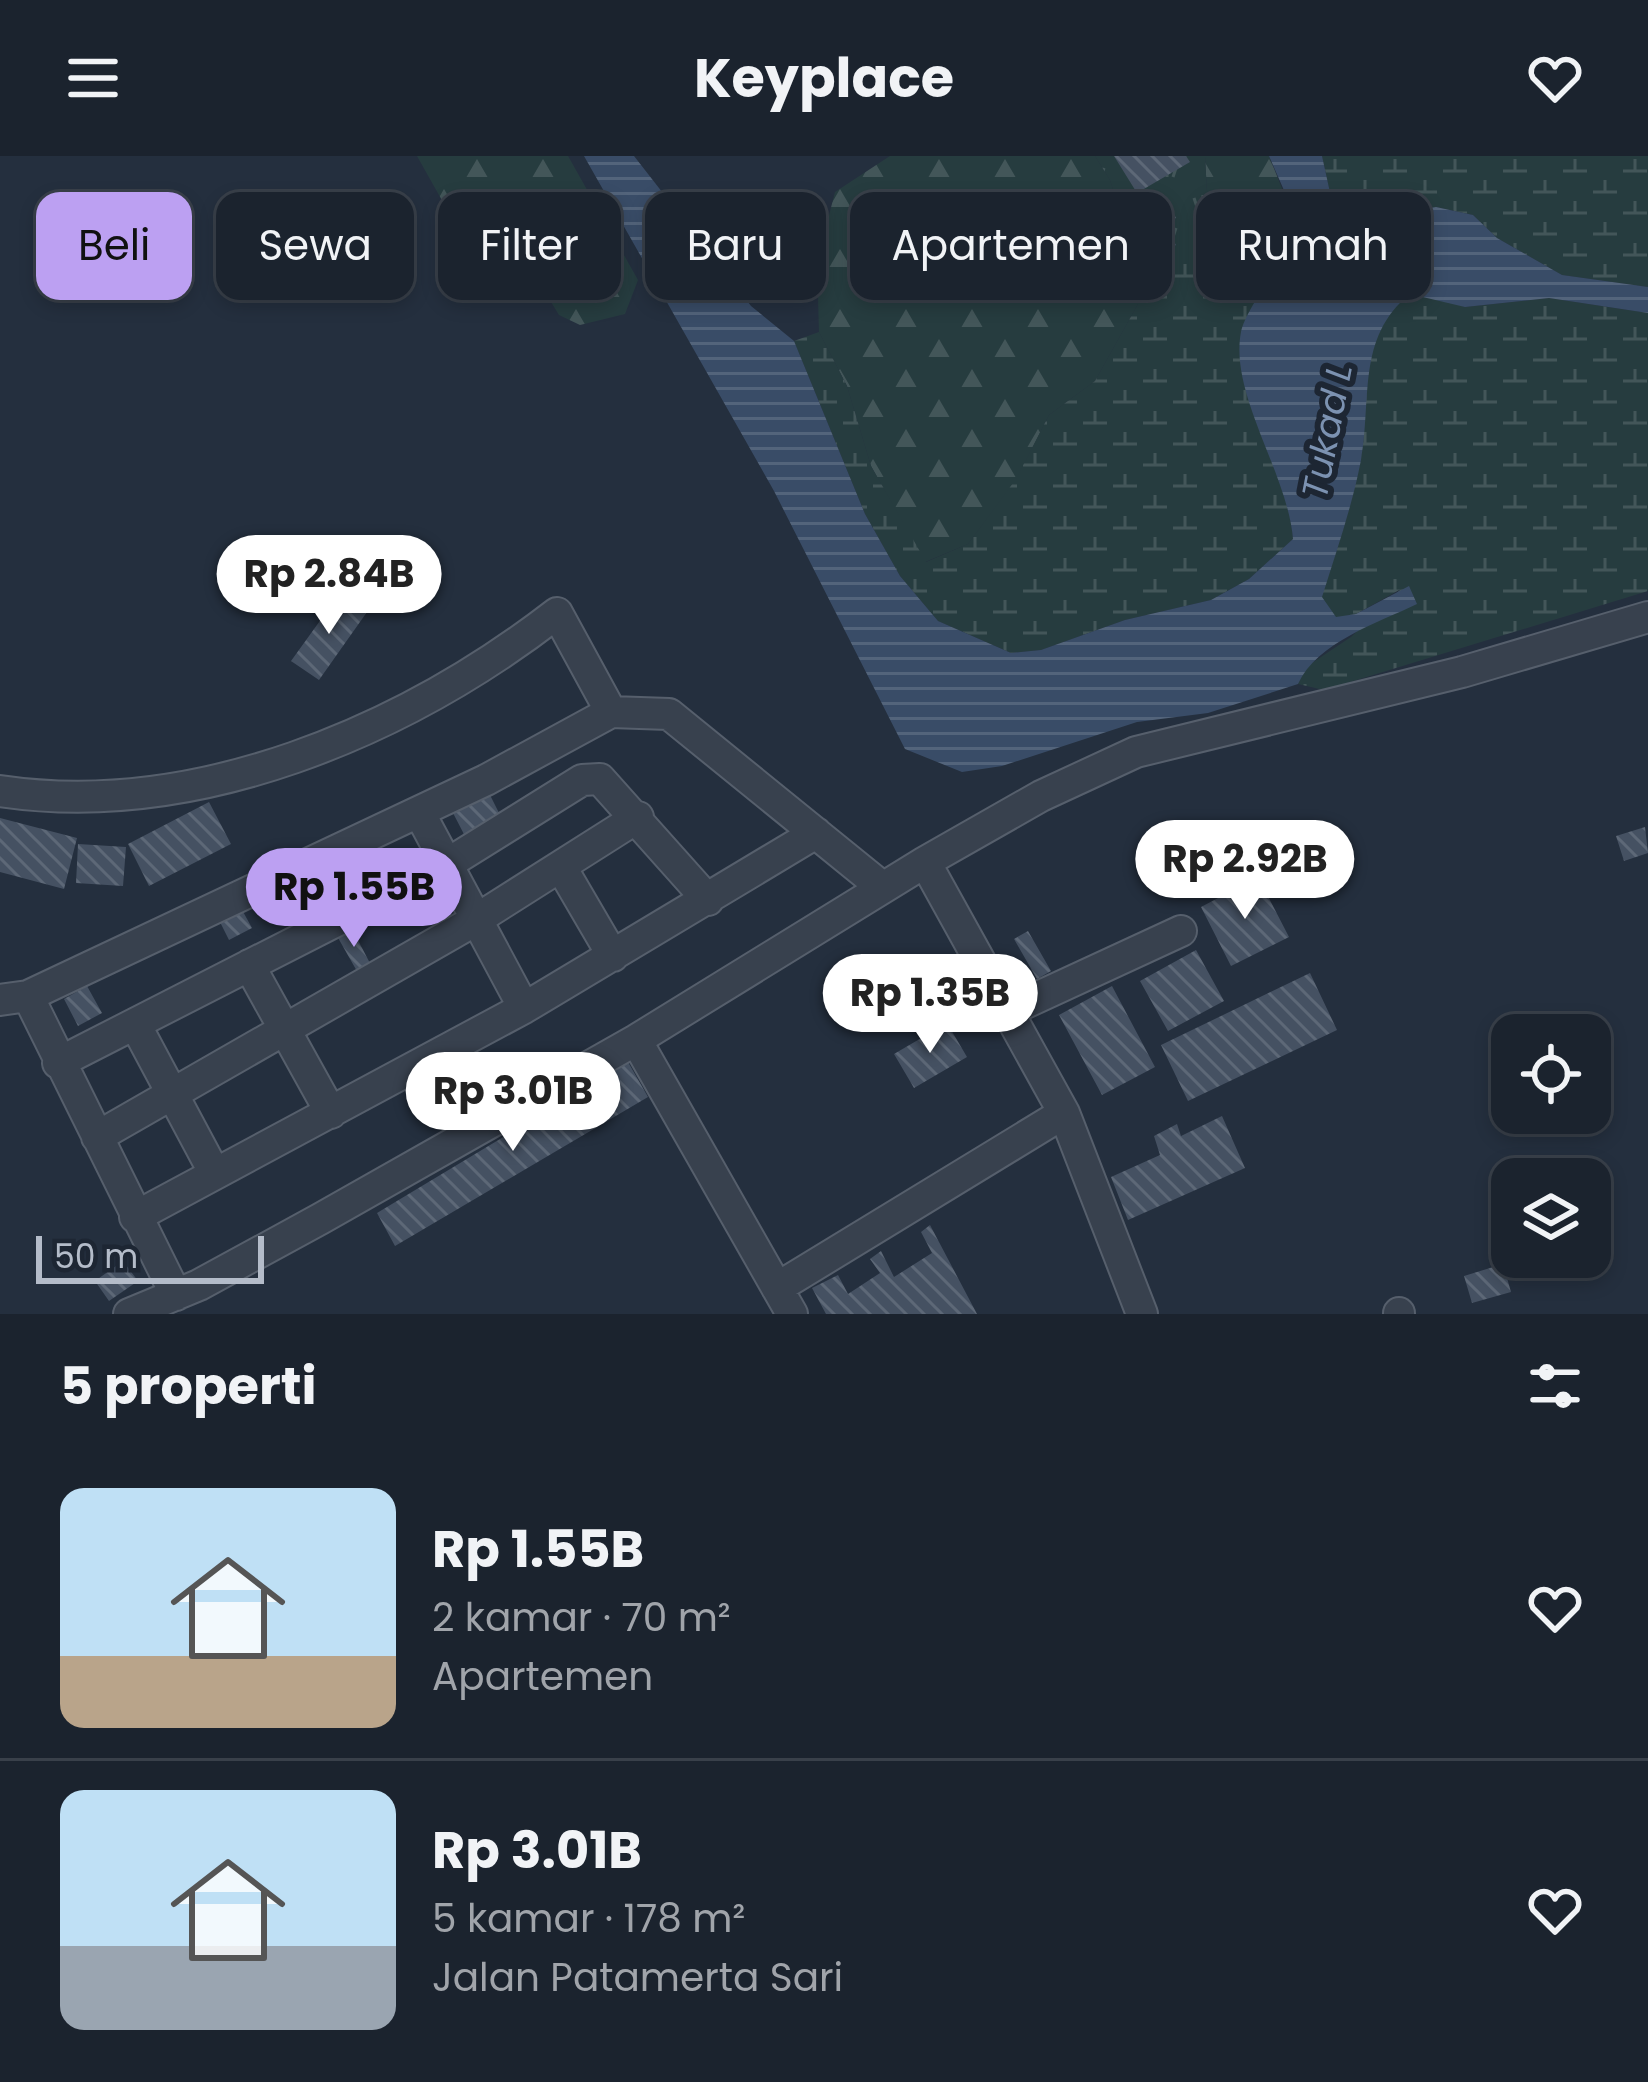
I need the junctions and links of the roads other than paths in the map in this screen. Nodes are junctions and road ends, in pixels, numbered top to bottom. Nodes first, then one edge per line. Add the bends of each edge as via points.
1 (1648, 617) edge
2 (611, 712) junction
3 (0, 790) edge
4 (419, 812) junction
5 (638, 817) junction
6 (816, 833) junction
7 (925, 862) junction
8 (444, 866) junction
9 (560, 867) junction
10 (882, 887) junction
11 (707, 899) junction
12 (474, 921) junction
13 (1181, 931) dead end
14 (613, 956) junction
15 (249, 965) junction
16 (14, 998) edge
17 (524, 1008) junction
18 (1010, 1010) junction
19 (135, 1024) junction
20 (284, 1030) junction
21 (636, 1040) junction
22 (58, 1063) junction
23 (173, 1094) junction
24 (331, 1113) junction
25 (1064, 1113) junction
26 (97, 1137) junction
27 (215, 1174) junction
28 (135, 1217) junction
29 (176, 1295) junction
30 (784, 1301) edge
31 (129, 1314) edge
32 (1142, 1314) edge

1 - 7 street via 1136,752
2 - 3 street via 557,614 403,711 328,746 123,796 64,800
2 - 4 street
2 - 6 street via 669,714
4 - 8 street
4 - 16 street
5 - 8 street via 600,779 582,780
5 - 9 street
5 - 11 street
6 - 10 street
6 - 11 street
7 - 10 street
7 - 18 street
8 - 12 street
8 - 15 street
9 - 12 street
9 - 14 street
10 - 21 street
11 - 14 street
12 - 17 street
12 - 20 street
13 - 18 street
14 - 17 street
15 - 19 street
15 - 20 street
16 - 22 street
17 - 24 street
18 - 25 street
19 - 22 street
19 - 23 street
20 - 23 street
20 - 24 street
21 - 29 street
21 - 30 street
22 - 26 street
23 - 26 street
23 - 27 street
24 - 27 street
25 - 30 street
25 - 32 street
26 - 28 street
27 - 28 street
28 - 29 street
29 - 31 street

